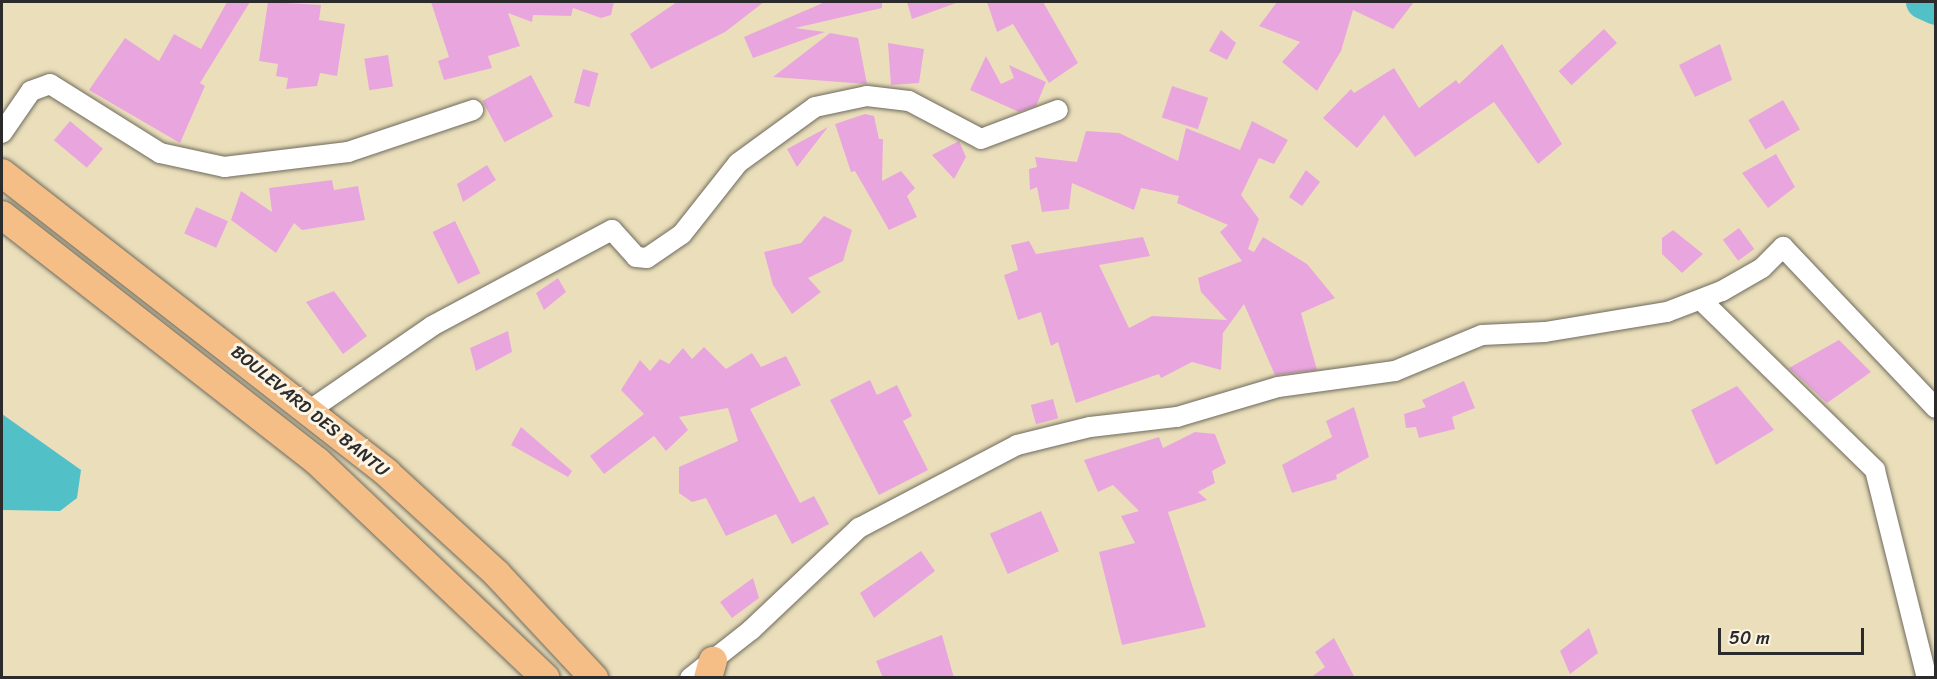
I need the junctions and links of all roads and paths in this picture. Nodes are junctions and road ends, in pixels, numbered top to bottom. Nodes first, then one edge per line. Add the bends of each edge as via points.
1 (473, 110) dead end
2 (1058, 110) dead end
3 (2, 134) edge
4 (2, 173) edge
5 (2, 216) edge
6 (1702, 301) junction
7 (1935, 408) edge
8 (310, 410) junction
9 (710, 669) edge
10 (546, 678) edge
11 (594, 678) edge
12 (690, 678) edge
13 (1927, 678) edge

1 - 3 street via 340,154 224,167 160,153 50,84 31,91
2 - 8 street via 981,139 909,101 867,96 815,106 738,163 693,223 657,252 636,257 612,230 604,233 432,327
4 - 8 highway, BOULEVARD DES BANTU
5 - 10 highway, BOULEVARD DES BANTU via 317,460
6 - 7 street via 1762,268 1783,247
6 - 9 street via 1545,333 1482,335 1395,371 1278,387 1177,417 1090,427 1017,445 859,528
6 - 13 street via 1875,470
8 - 11 highway, BOULEVARD DES BANTU via 459,538
9 - 12 street

